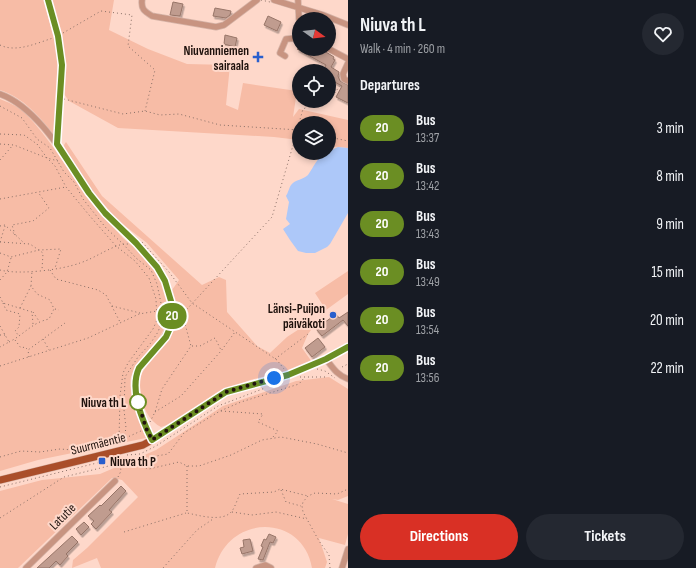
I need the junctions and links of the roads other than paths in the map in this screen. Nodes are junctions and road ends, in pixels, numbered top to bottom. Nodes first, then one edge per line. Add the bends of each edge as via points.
1 (48, 0) edge
2 (142, 0) edge
3 (257, 0) edge
4 (274, 0) edge
5 (298, 0) edge
6 (298, 8) junction
7 (298, 12) edge
8 (348, 25) edge
9 (292, 39) edge
10 (336, 53) edge
11 (285, 56) dead end
12 (348, 60) edge
13 (348, 63) edge
14 (346, 80) edge
15 (0, 94) edge
16 (57, 144) junction
17 (348, 347) edge
18 (326, 359) junction
19 (348, 379) edge
20 (152, 440) junction
21 (0, 480) edge
22 (115, 481) road end
23 (348, 549) edge
24 (26, 568) edge
25 (256, 568) edge
26 (271, 568) edge
27 (342, 568) edge

1 - 16 street via 58,36 62,65
2 - 3 street via 141,6 144,11 152,16 216,27 224,25
4 - 6 street
5 - 6 street
6 - 7 street
6 - 8 street
9 - 11 street via 286,39 280,53
10 - 12 street
13 - 14 street via 343,74
15 - 16 street via 16,100
16 - 20 street via 89,193 157,267 165,281 171,301 170,328 166,337 139,368 135,384 136,396
17 - 18 main road, Suurmäentie
18 - 19 street via 335,372
18 - 20 main road, Suurmäentie via 288,375 226,392
20 - 21 main road, Suurmäentie via 143,445
22 - 24 street, Latutie
23 - 27 street
25 - 26 street via 266,565

